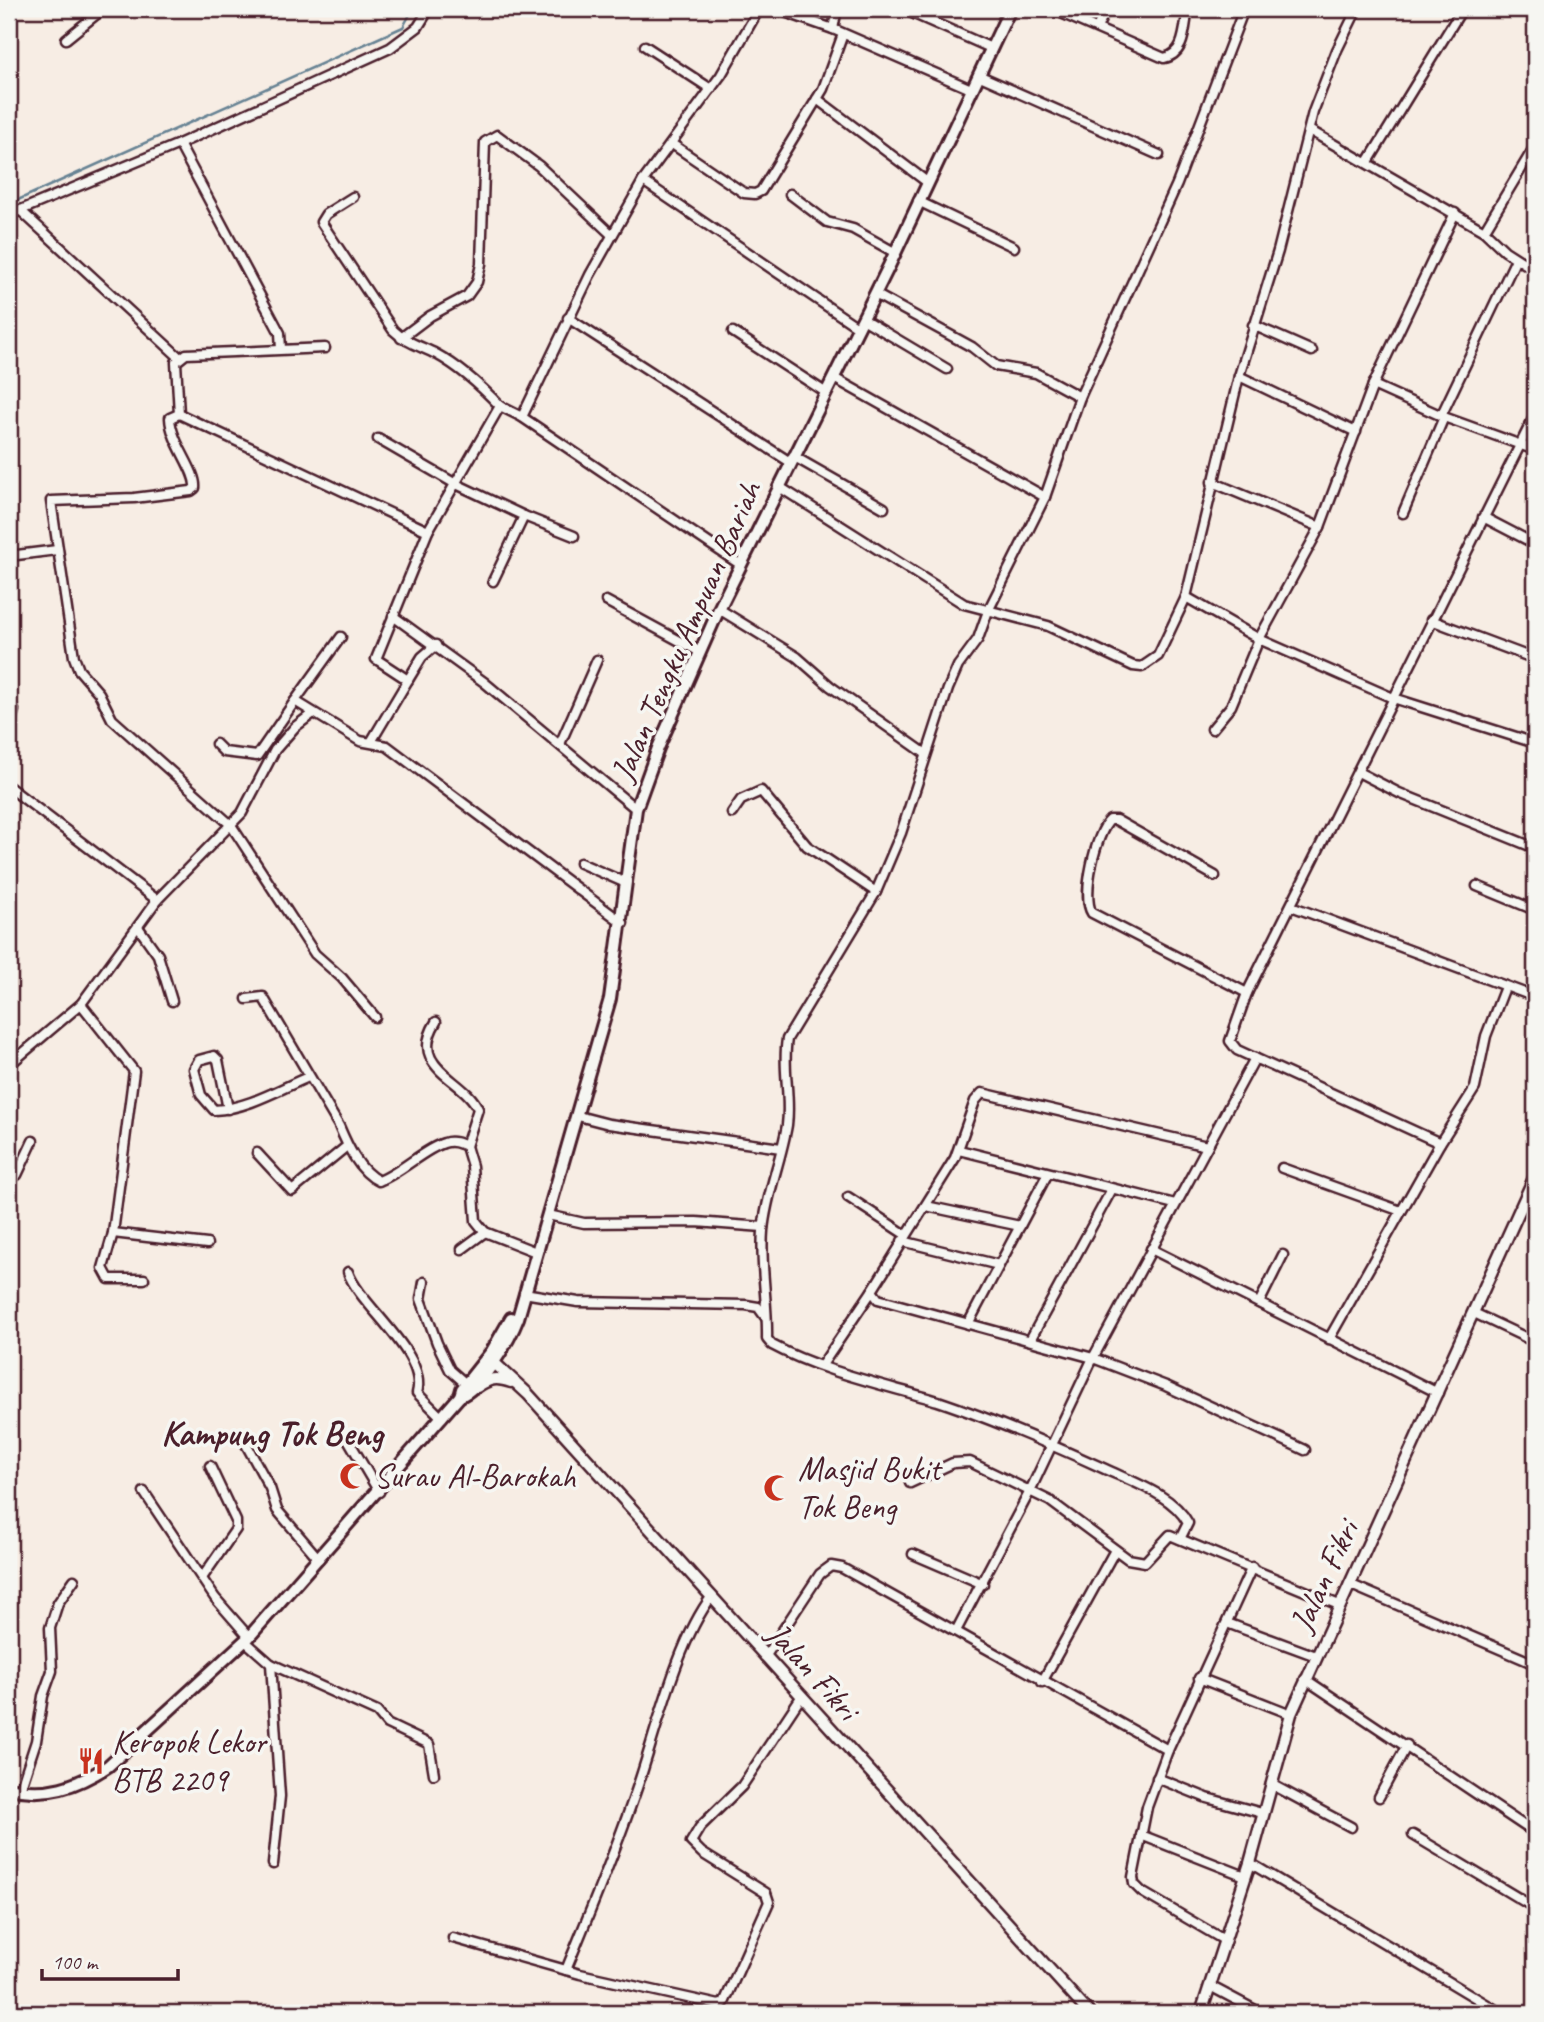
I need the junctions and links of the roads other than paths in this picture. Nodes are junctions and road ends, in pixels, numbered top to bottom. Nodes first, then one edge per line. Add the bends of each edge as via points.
1 (103, 9) edge
2 (428, 9) edge
3 (759, 9) edge
4 (776, 9) edge
5 (837, 9) edge
6 (904, 9) edge
7 (1010, 9) edge
8 (1052, 9) edge
9 (1106, 9) edge
10 (1188, 9) edge
11 (1244, 9) edge
12 (1357, 9) edge
13 (1462, 9) edge
14 (1097, 28) junction
15 (833, 29) junction
16 (843, 34) junction
17 (65, 39) dead end
18 (645, 46) dead end
19 (991, 48) junction
20 (978, 75) junction
21 (712, 89) junction
22 (971, 89) junction
23 (817, 99) junction
24 (1309, 130) junction
25 (179, 144) junction
26 (672, 144) junction
27 (1535, 146) edge
28 (1158, 155) dead end
29 (1368, 162) junction
30 (643, 181) junction
31 (927, 182) junction
32 (790, 194) dead end
33 (353, 197) dead end
34 (918, 201) junction
35 (20, 210) junction
36 (1455, 213) junction
37 (9, 215) edge
38 (1484, 231) junction
39 (612, 235) junction
40 (1014, 247) dead end
41 (894, 252) junction
42 (1516, 259) junction
43 (1535, 270) edge
44 (876, 294) junction
45 (568, 318) junction
46 (861, 324) junction
47 (1253, 325) junction
48 (733, 332) dead end
49 (401, 338) junction
50 (325, 348) dead end
51 (281, 349) junction
52 (1312, 351) dead end
53 (179, 357) junction
54 (947, 369) dead end
55 (1240, 376) junction
56 (834, 378) junction
57 (1373, 385) junction
58 (825, 392) junction
59 (1080, 397) junction
60 (500, 406) junction
61 (180, 414) junction
62 (1535, 415) edge
63 (522, 417) junction
64 (1442, 417) junction
65 (1356, 432) junction
66 (378, 439) dead end
67 (1519, 444) junction
68 (1535, 450) edge
69 (791, 459) junction
70 (1212, 482) junction
71 (454, 483) junction
72 (778, 485) junction
73 (1045, 497) junction
74 (884, 508) dead end
75 (1403, 513) dead end
76 (524, 516) junction
77 (1483, 517) junction
78 (1320, 527) junction
79 (428, 531) junction
80 (574, 537) dead end
81 (1535, 544) edge
82 (57, 550) junction
83 (9, 556) edge
84 (741, 565) junction
85 (493, 581) dead end
86 (1186, 597) junction
87 (606, 601) dead end
88 (719, 609) junction
89 (988, 611) junction
90 (393, 617) junction
91 (1431, 620) junction
92 (341, 637) dead end
93 (1259, 639) junction
94 (436, 645) junction
95 (700, 652) junction
96 (1535, 659) edge
97 (597, 660) dead end
98 (408, 680) junction
99 (1393, 698) junction
100 (295, 701) junction
101 (14, 710) dead end
102 (312, 714) junction
103 (9, 729) edge
104 (1212, 729) dead end
105 (371, 742) junction
106 (1535, 743) edge
107 (216, 744) dead end
108 (560, 744) junction
109 (926, 754) junction
110 (1358, 772) junction
111 (9, 787) edge
112 (636, 809) junction
113 (732, 813) dead end
114 (231, 825) junction
115 (1535, 848) edge
116 (580, 863) dead end
117 (1215, 876) dead end
118 (626, 883) junction
119 (1477, 886) dead end
120 (876, 892) junction
121 (157, 900) junction
122 (1291, 906) junction
123 (1535, 910) edge
124 (623, 923) junction
125 (138, 927) junction
126 (1505, 987) junction
127 (1247, 993) junction
128 (1535, 997) edge
129 (247, 999) dead end
130 (172, 1001) dead end
131 (81, 1004) junction
132 (375, 1017) dead end
133 (436, 1022) dead end
134 (1255, 1058) junction
135 (9, 1065) edge
136 (308, 1077) junction
137 (228, 1110) junction
138 (578, 1116) junction
139 (33, 1141) dead end
140 (1440, 1143) junction
141 (347, 1146) junction
142 (466, 1146) junction
143 (1207, 1146) junction
144 (781, 1148) junction
145 (959, 1150) junction
146 (257, 1153) dead end
147 (1282, 1168) dead end
148 (1048, 1173) junction
149 (1535, 1177) edge
150 (9, 1179) edge
151 (1112, 1189) junction
152 (848, 1197) dead end
153 (1175, 1205) junction
154 (926, 1206) junction
155 (1401, 1211) junction
156 (548, 1215) junction
157 (1020, 1226) junction
158 (763, 1227) junction
159 (485, 1232) junction
160 (113, 1233) junction
161 (904, 1238) junction
162 (207, 1244) dead end
163 (462, 1249) dead end
164 (1151, 1249) junction
165 (536, 1252) junction
166 (1283, 1255) dead end
167 (999, 1265) junction
168 (348, 1272) dead end
169 (144, 1279) dead end
170 (424, 1282) dead end
171 (872, 1291) junction
172 (524, 1293) junction
173 (768, 1293) junction
174 (1259, 1303) junction
175 (746, 1305) junction
176 (1474, 1312) junction
177 (768, 1322) junction
178 (968, 1324) junction
179 (1329, 1339) junction
180 (1030, 1340) junction
181 (1535, 1342) edge
182 (492, 1356) junction
183 (1093, 1357) junction
184 (822, 1365) junction
185 (515, 1384) junction
186 (465, 1391) junction
187 (1438, 1393) junction
188 (528, 1394) junction
189 (442, 1418) junction
190 (242, 1437) dead end
191 (349, 1441) dead end
192 (1050, 1444) junction
193 (1306, 1450) dead end
194 (210, 1466) dead end
195 (910, 1483) dead end
196 (1030, 1491) junction
197 (144, 1492) dead end
198 (379, 1492) junction
199 (1180, 1539) junction
200 (1115, 1550) junction
201 (913, 1554) dead end
202 (320, 1559) junction
203 (1252, 1567) junction
204 (202, 1578) junction
205 (74, 1580) dead end
206 (983, 1584) junction
207 (1349, 1584) junction
208 (712, 1596) junction
209 (1339, 1605) junction
210 (1227, 1623) junction
211 (956, 1631) junction
212 (247, 1639) junction
213 (1316, 1656) junction
214 (765, 1657) junction
215 (271, 1664) junction
216 (1535, 1664) edge
217 (1199, 1678) junction
218 (1305, 1679) junction
219 (1042, 1682) junction
220 (801, 1697) junction
221 (1290, 1714) junction
222 (1407, 1745) junction
223 (1168, 1750) junction
224 (434, 1774) dead end
225 (1157, 1778) junction
226 (1270, 1784) junction
227 (14, 1789) edge
228 (1379, 1797) dead end
229 (1262, 1813) junction
230 (1351, 1827) dead end
231 (1535, 1833) edge
232 (1141, 1835) junction
233 (1413, 1835) dead end
234 (1250, 1863) junction
235 (273, 1864) dead end
236 (1245, 1876) junction
237 (1535, 1908) edge
238 (453, 1937) dead end
239 (1224, 1940) junction
240 (566, 1970) junction
241 (1210, 1986) junction
242 (1089, 2013) edge
243 (1201, 2013) edge
244 (1261, 2013) edge
245 (1501, 2013) edge

1 - 17 street
2 - 25 street via 418,27 390,48
3 - 21 street
4 - 15 street
5 - 15 street
6 - 19 street
7 - 19 main road, Jalan Tengku Ampuan Bariah
8 - 14 street
9 - 14 street
10 - 14 street via 1180,48 1171,57
11 - 59 street via 1177,184
12 - 24 street via 1325,78
13 - 29 street
15 - 16 street
16 - 22 street
16 - 23 street
18 - 21 street
19 - 20 main road, Jalan Tengku Ampuan Bariah
20 - 22 main road, Jalan Tengku Ampuan Bariah
20 - 28 street
21 - 26 street
22 - 31 main road, Jalan Tengku Ampuan Bariah
23 - 26 street via 755,194 744,192
23 - 31 street
24 - 29 street
24 - 47 street via 1278,251
25 - 35 street
25 - 51 street via 280,333
26 - 30 street
27 - 38 street
29 - 36 street
30 - 39 street
30 - 46 street
31 - 34 main road, Jalan Tengku Ampuan Bariah
32 - 41 street via 827,222 853,229
33 - 49 street via 321,222
34 - 40 street
34 - 41 main road, Jalan Tengku Ampuan Bariah
35 - 37 street
35 - 53 street
36 - 38 street
36 - 57 street
38 - 42 street
39 - 45 street
39 - 49 street via 539,166 497,135 491,136 485,142 477,282 467,296
41 - 44 main road, Jalan Tengku Ampuan Bariah
42 - 43 street
42 - 64 street
44 - 46 main road, Jalan Tengku Ampuan Bariah
44 - 59 street via 972,347 996,366 1036,373
45 - 63 street
45 - 69 street
46 - 54 street
46 - 56 main road, Jalan Tengku Ampuan Bariah
47 - 52 street
47 - 55 street
48 - 58 street
49 - 60 street via 463,371
50 - 51 street
51 - 53 street via 194,352
53 - 61 street
55 - 65 street
55 - 70 street
56 - 58 main road, Jalan Tengku Ampuan Bariah
56 - 73 street
57 - 64 street
57 - 65 street
58 - 69 main road, Jalan Tengku Ampuan Bariah
59 - 73 street
60 - 63 street
60 - 71 street
61 - 79 street
61 - 82 street via 170,418 170,424 195,488 134,498 54,499 50,505
62 - 67 street
63 - 84 street
64 - 67 street
64 - 75 street
65 - 78 street
66 - 71 street
67 - 68 street
67 - 77 street
69 - 72 main road, Jalan Tengku Ampuan Bariah
69 - 74 street
70 - 78 street
70 - 86 street
71 - 76 street
71 - 79 street
72 - 84 main road, Jalan Tengku Ampuan Bariah
72 - 89 street via 964,604
73 - 89 street
76 - 80 street
76 - 85 street
77 - 81 street
77 - 91 street
78 - 93 street
79 - 90 street
82 - 83 street
82 - 114 street via 79,670 99,693 112,719
84 - 88 main road, Jalan Tengku Ampuan Bariah
86 - 89 street via 1158,656 1142,667 1048,626
86 - 93 street
87 - 95 street
88 - 95 main road, Jalan Tengku Ampuan Bariah
88 - 109 street via 797,657
89 - 109 street via 978,639 947,689
90 - 94 street
90 - 98 street via 376,659
91 - 96 street
91 - 99 street
92 - 100 street
93 - 99 street
93 - 104 street via 1231,706
94 - 98 street
94 - 108 street
95 - 112 main road, Jalan Tengku Ampuan Bariah
97 - 108 street
98 - 105 street
99 - 106 street
99 - 110 street
100 - 102 street
100 - 107 street via 257,756 223,752
101 - 103 street
102 - 105 street via 360,741
102 - 114 street via 275,750 246,807
105 - 124 street via 387,746
108 - 112 street
109 - 120 street
110 - 115 street
110 - 122 street
111 - 121 street
112 - 118 main road, Jalan Tengku Ampuan Bariah
113 - 120 street via 741,800 763,792 807,846
114 - 121 street
114 - 132 street via 315,954
116 - 118 street
117 - 127 street via 1110,820 1101,830 1086,900 1092,913
118 - 124 main road, Jalan Tengku Ampuan Bariah
119 - 123 street
120 - 144 street via 787,1039 783,1060 787,1125
121 - 125 street
122 - 126 street
122 - 127 street
124 - 138 main road, Jalan Tengku Ampuan Bariah via 610,999
125 - 130 street via 158,955
125 - 131 street
126 - 128 street
126 - 140 street via 1486,1036 1477,1084
127 - 134 street via 1230,1041 1237,1050
129 - 136 street via 263,997
131 - 135 street
131 - 160 street via 134,1071
133 - 142 street via 429,1043 432,1061 478,1109
134 - 140 street
134 - 143 street
136 - 137 street
136 - 141 street
137 - 137 street via 218,1060 214,1056 199,1060 194,1069 205,1102 214,1110
138 - 144 street
138 - 156 main road, Jalan Tengku Ampuan Bariah
139 - 150 street via 17,1175
140 - 155 street
141 - 142 street via 370,1177 379,1181 443,1143
141 - 146 street via 292,1191
142 - 159 street via 474,1185 473,1212
143 - 145 street via 982,1093
143 - 153 street
144 - 158 street
145 - 148 street
145 - 154 street
147 - 155 street
148 - 151 street
148 - 157 street
149 - 176 street, Jalan Fikri
151 - 153 street
151 - 180 street
152 - 161 street
153 - 164 street
154 - 157 street
154 - 161 street
155 - 179 street
156 - 158 street via 584,1223 696,1222
156 - 165 main road, Jalan Tengku Ampuan Bariah
157 - 167 street
158 - 173 street
159 - 163 street
159 - 165 street
160 - 162 street
160 - 169 street via 105,1275 109,1279
161 - 167 street
161 - 171 street
164 - 174 street
164 - 183 street
165 - 172 main road, Jalan Tengku Ampuan Bariah
166 - 174 street
167 - 178 street
168 - 189 street via 353,1287 387,1322 419,1380 417,1393
170 - 186 street via 421,1299 436,1343
171 - 178 street via 878,1299
171 - 184 street
172 - 175 street via 578,1301
172 - 182 main road, Jalan Tengku Ampuan Bariah via 515,1325
173 - 175 street
173 - 177 street
174 - 179 street
175 - 177 street via 758,1307
176 - 181 street
176 - 187 street, Jalan Fikri
177 - 184 street via 767,1339 772,1345
178 - 180 street
179 - 187 street
180 - 183 street
182 - 185 street, Jalan Fikri
182 - 186 main road, Jalan Tengku Ampuan Bariah
182 - 188 street, Jalan Fikri
183 - 192 street
183 - 193 street via 1166,1385
184 - 192 street via 958,1408
185 - 186 street via 499,1378
185 - 188 street, Jalan Fikri
186 - 189 main road, Jalan Tengku Ampuan Bariah
187 - 207 street, Jalan Fikri
188 - 208 street, Jalan Fikri
189 - 198 main road, Jalan Tengku Ampuan Bariah
190 - 202 street via 277,1510
191 - 198 street
192 - 196 street
192 - 199 street via 1148,1489 1182,1512 1188,1523
194 - 204 street via 236,1529
195 - 196 street via 961,1461
196 - 200 street
196 - 206 street
197 - 204 street
198 - 202 main road, Jalan Tengku Ampuan Bariah
199 - 200 street via 1167,1536 1145,1562 1128,1559
199 - 203 street
200 - 219 street
201 - 206 street
202 - 212 main road, Jalan Tengku Ampuan Bariah
203 - 209 street
203 - 210 street
204 - 212 street
205 - 227 street via 58,1603 50,1628 52,1671 36,1741
206 - 211 street
207 - 209 street, Jalan Fikri
207 - 216 street
208 - 214 street, Jalan Fikri
208 - 240 street via 701,1610 681,1660 620,1838
209 - 213 street, Jalan Fikri
210 - 213 street
210 - 217 street
211 - 214 street via 831,1566 820,1574
211 - 219 street
212 - 215 street
212 - 227 main road, Jalan Tengku Ampuan Bariah via 99,1772 51,1791
213 - 218 street, Jalan Fikri
214 - 220 street, Jalan Fikri
215 - 224 street via 377,1712 387,1724 429,1744
215 - 235 street via 281,1796
217 - 221 street
217 - 223 street
218 - 221 street, Jalan Fikri
218 - 222 street
219 - 223 street
220 - 240 street via 742,1786 691,1842 766,1893 769,1902 724,2003
220 - 242 street, Jalan Fikri
221 - 226 street, Jalan Fikri
222 - 228 street
222 - 231 street
223 - 225 street
225 - 229 street
225 - 232 street
226 - 229 street, Jalan Fikri
226 - 230 street
229 - 234 street, Jalan Fikri
232 - 236 street
232 - 239 street via 1134,1884
233 - 237 street
234 - 236 street, Jalan Fikri
234 - 245 street
236 - 239 street, Jalan Fikri
238 - 240 street
239 - 241 street, Jalan Fikri
241 - 243 street, Jalan Fikri
241 - 244 street

